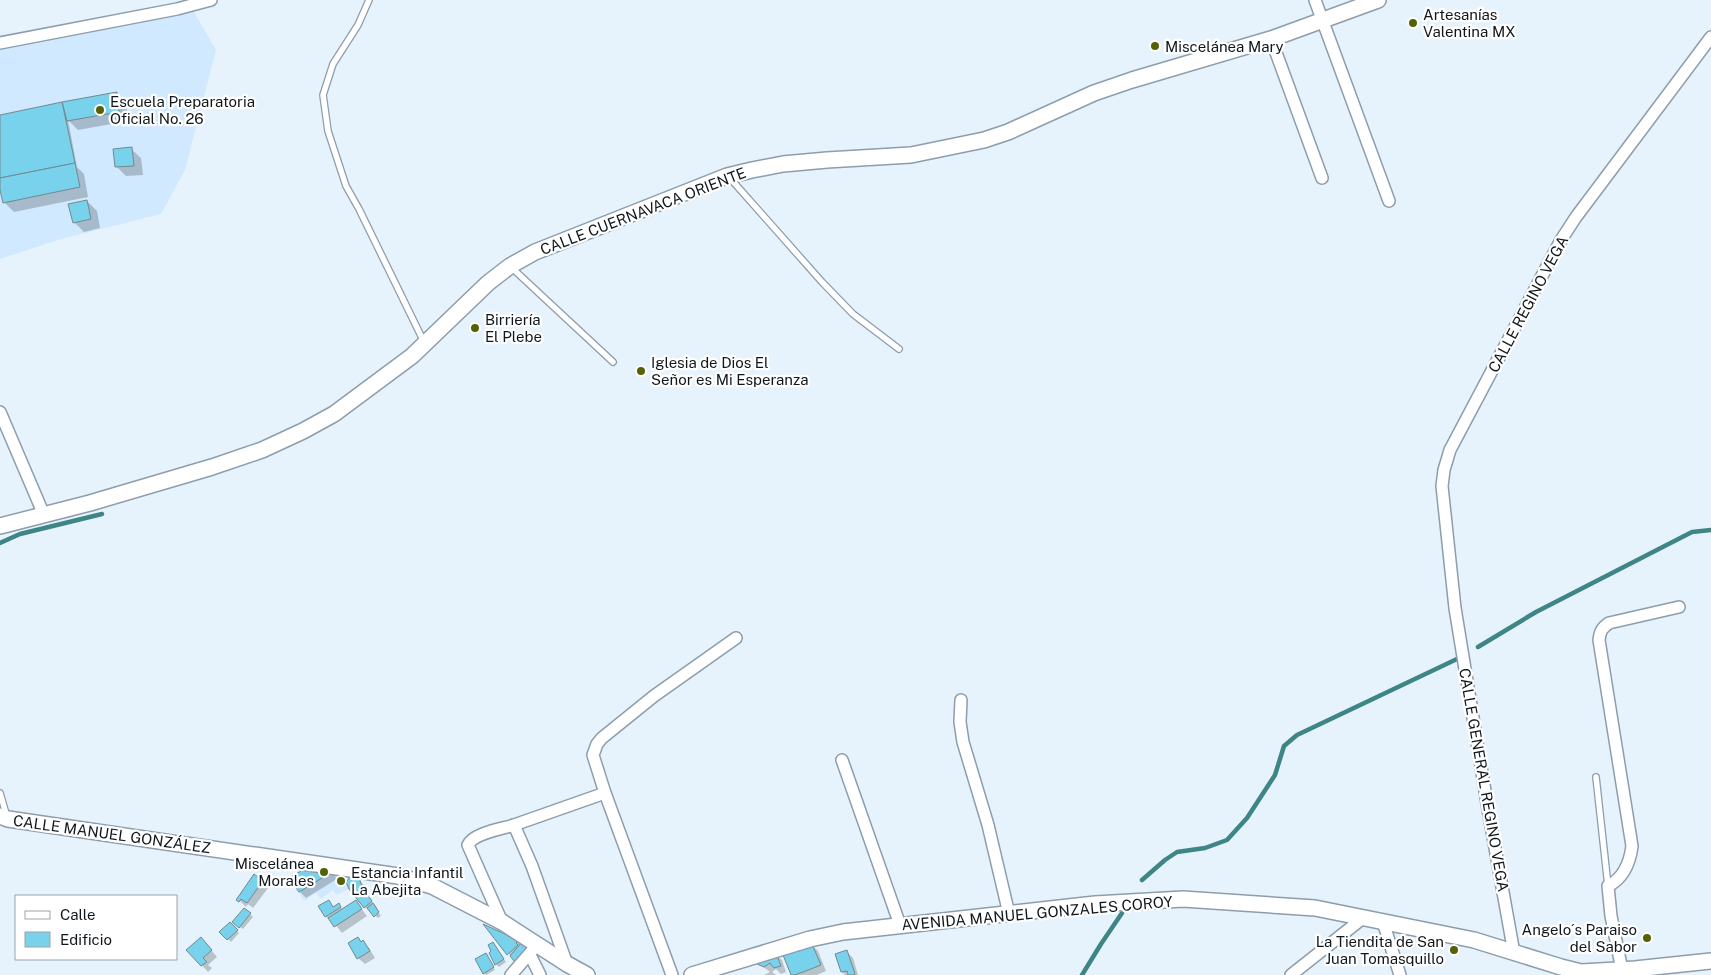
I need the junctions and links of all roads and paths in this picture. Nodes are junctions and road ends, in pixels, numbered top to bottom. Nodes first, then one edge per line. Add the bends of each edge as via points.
1 (211, 0) edge
2 (369, 0) edge
3 (1315, 0) edge
4 (1378, 0) edge
5 (1323, 21) junction
6 (1711, 37) edge
7 (1271, 40) junction
8 (0, 43) edge
9 (727, 176) junction
10 (1322, 178) dead end
11 (1389, 201) dead end
12 (510, 266) junction
13 (425, 344) junction
14 (899, 349) dead end
15 (613, 362) dead end
16 (0, 412) edge
17 (44, 515) junction
18 (0, 526) edge
19 (1679, 607) dead end
20 (1455, 608) joint
21 (736, 638) dead end
22 (961, 700) dead end
23 (842, 760) dead end
24 (1596, 777) dead end
25 (0, 793) edge
26 (605, 793) junction
27 (4, 817) edge
28 (514, 825) junction
29 (1608, 886) junction
30 (1008, 914) junction
31 (1363, 918) junction
32 (502, 922) junction
33 (1383, 922) junction
34 (900, 926) junction
35 (533, 950) junction
36 (1514, 953) junction
37 (1711, 961) edge
38 (567, 964) junction
39 (1631, 971) edge
40 (1582, 973) edge
41 (511, 975) edge
42 (540, 975) edge
43 (587, 975) edge
44 (672, 975) edge
45 (692, 975) edge
46 (1291, 975) edge
47 (1400, 975) edge

1 - 8 street
2 - 13 lane via 358,25 333,64 323,95 328,131 346,186
3 - 5 street
4 - 5 main road, CALLE CUERNAVACA ORIENTE
5 - 7 main road, CALLE CUERNAVACA ORIENTE
5 - 11 street
6 - 20 street, CALLE REGINO VEGA via 1561,240 1450,450 1442,486
7 - 9 main road, CALLE CUERNAVACA ORIENTE via 1132,80 1094,93 1008,132 959,146 912,155 783,164
7 - 10 street
9 - 12 main road, CALLE CUERNAVACA ORIENTE via 535,252
9 - 14 lane via 822,282 854,314
12 - 13 main road, CALLE CUERNAVACA ORIENTE
12 - 15 lane
13 - 17 main road, CALLE CUERNAVACA ORIENTE via 334,414 262,450
16 - 17 street
17 - 18 main road, CALLE CUERNAVACA ORIENTE
19 - 29 street via 1609,623 1599,634 1632,846 1625,870
20 - 36 street, CALLE GENERAL REGINO VEGA
21 - 26 street via 654,696 602,738 593,755
22 - 30 street via 962,742 988,825
23 - 34 street
24 - 29 lane
25 - 27 lane
26 - 28 street
26 - 44 street
27 - 32 main road, CALLE MANUEL GONZÁLEZ via 398,876 432,886
28 - 32 street via 477,836 468,845
28 - 38 street
29 - 39 street via 1611,916
30 - 31 main road, AVENIDA MANUEL GONZALES COROY via 1095,904 1183,899 1314,908
30 - 34 main road, AVENIDA MANUEL GONZALES COROY
31 - 33 main road, AVENIDA MANUEL GONZALES COROY
31 - 46 street
32 - 35 main road
33 - 36 main road, AVENIDA MANUEL GONZALES COROY via 1474,940
33 - 47 street
34 - 45 main road, AVENIDA MANUEL GONZALES COROY via 810,939
35 - 38 main road
35 - 41 street
35 - 42 street
36 - 40 main road, AVENIDA MANUEL GONZALES COROY
37 - 39 main road, AVENIDA MANUEL GONZALES COROY
38 - 43 main road
39 - 40 main road, AVENIDA MANUEL GONZALES COROY

